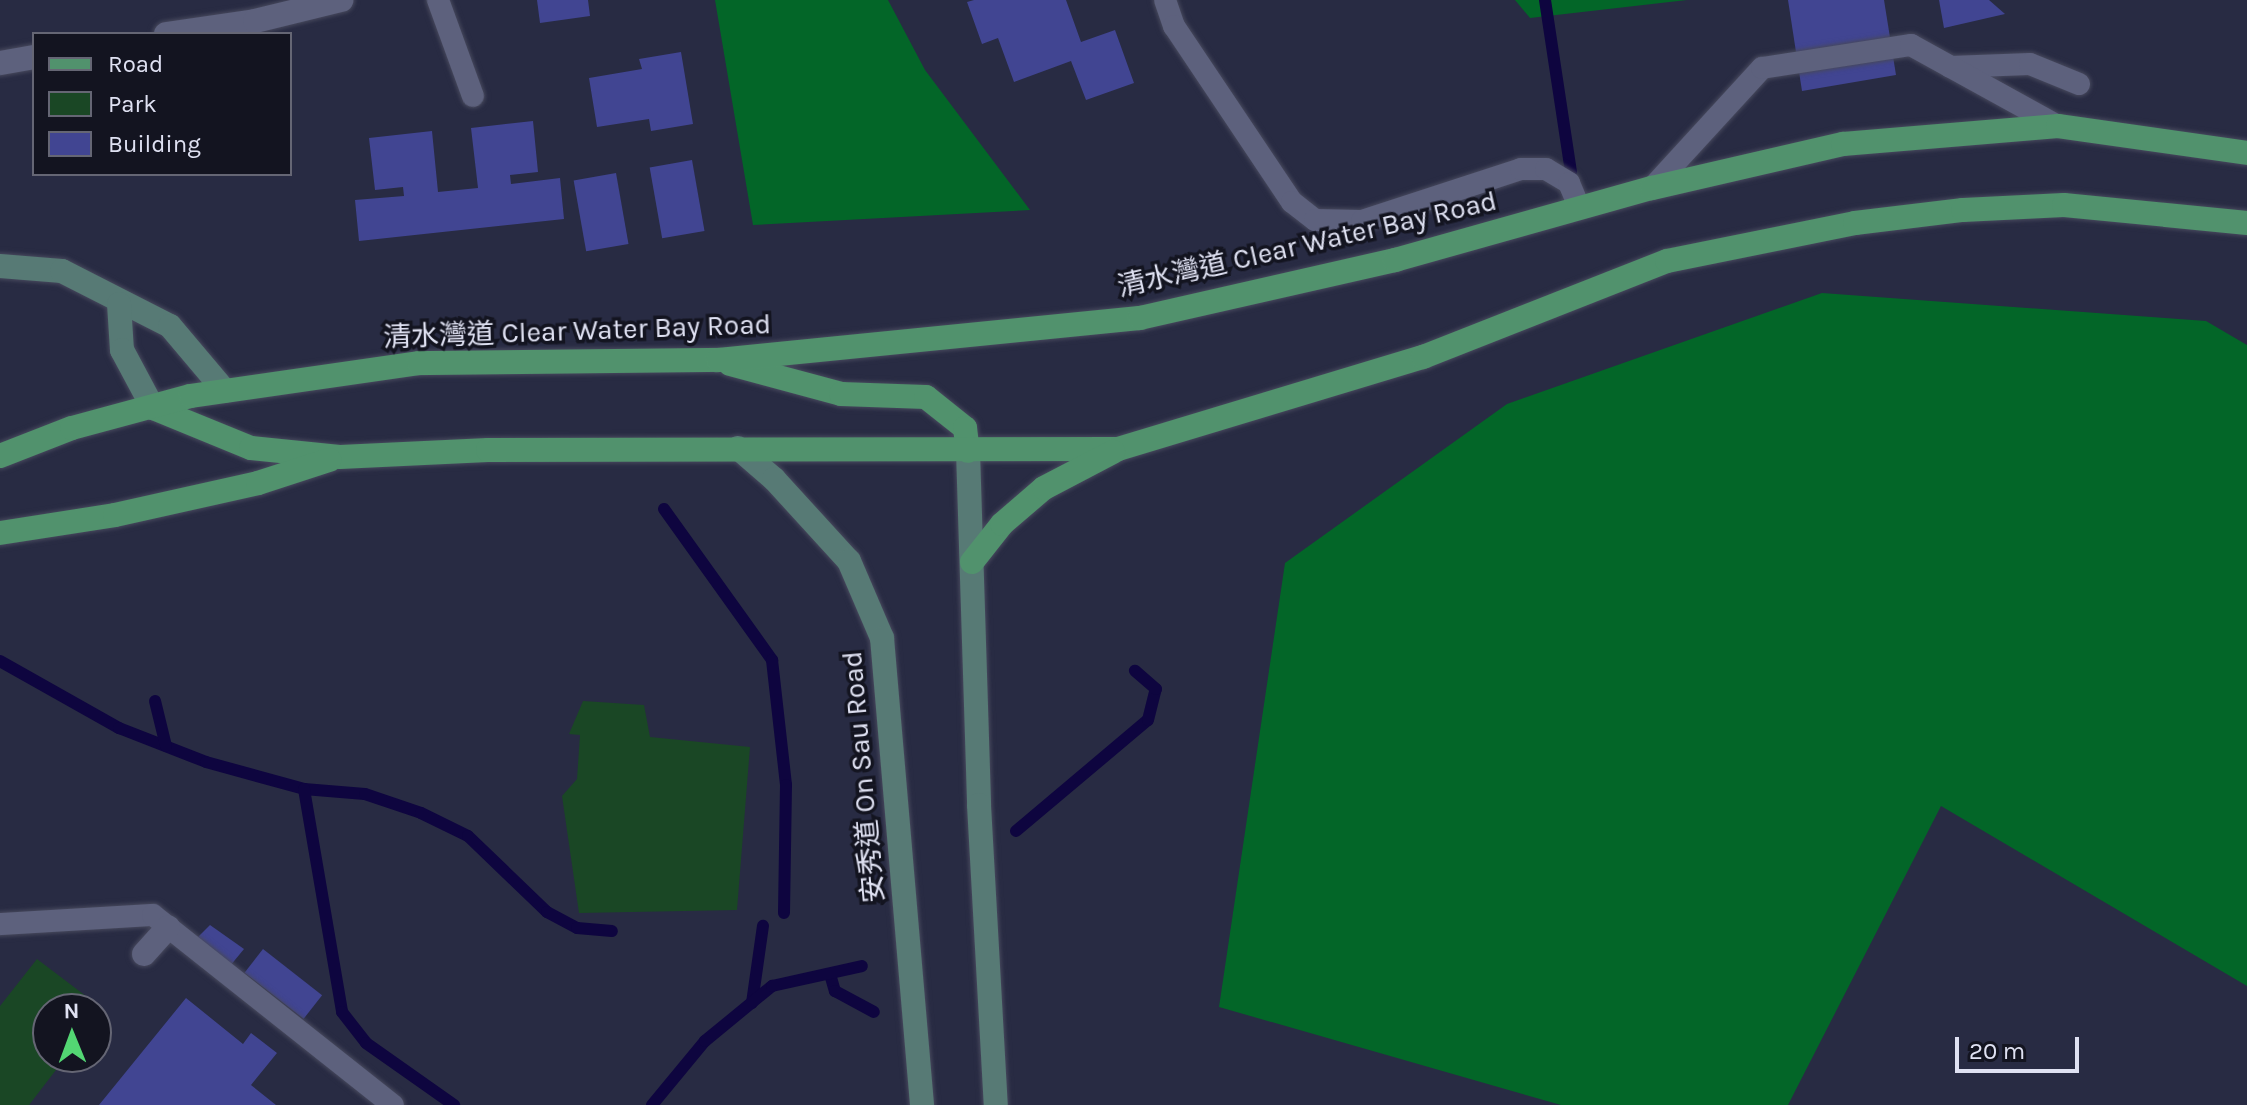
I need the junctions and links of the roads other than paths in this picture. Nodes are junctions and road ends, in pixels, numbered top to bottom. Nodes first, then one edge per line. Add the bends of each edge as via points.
1 (341, 0) edge
2 (438, 0) edge
3 (1165, 0) edge
4 (180, 32) edge
5 (32, 57) edge
6 (0, 63) edge
7 (1950, 67) junction
8 (2079, 84) dead end
9 (473, 96) dead end
10 (2058, 126) junction
11 (2247, 153) edge
12 (1652, 188) junction
13 (1579, 207) junction
14 (2247, 223) edge
15 (7, 269) edge
16 (119, 304) junction
17 (718, 360) junction
18 (225, 391) junction
19 (153, 408) junction
20 (738, 448) junction
21 (1118, 449) junction
22 (968, 451) junction
23 (0, 456) edge
24 (340, 457) junction
25 (0, 533) edge
26 (972, 562) junction
27 (0, 924) edge
28 (168, 927) junction
29 (144, 954) dead end
30 (388, 1103) edge
31 (922, 1105) edge
32 (996, 1105) edge

1 - 4 street
2 - 9 lane
3 - 13 lane via 1174,26 1292,202 1315,220 1362,221 1521,169 1546,169 1569,183
5 - 6 street
7 - 8 lane via 2030,64
7 - 10 lane
7 - 12 lane via 1911,45 1762,68
10 - 11 main road, 清水灣道 Clear Water Bay Road
10 - 12 main road, 清水灣道 Clear Water Bay Road via 1843,144
12 - 13 main road, 清水灣道 Clear Water Bay Road
13 - 17 main road, 清水灣道 Clear Water Bay Road via 1395,260 1140,318
14 - 21 main road via 2064,205 1855,223 1667,261 1423,357
15 - 16 main road via 75,276
16 - 18 main road via 170,326
16 - 19 main road via 122,350
17 - 18 main road, 清水灣道 Clear Water Bay Road via 419,363
17 - 22 main road via 841,394 926,397 965,428
18 - 19 main road, 清水灣道 Clear Water Bay Road
19 - 23 main road, 清水灣道 Clear Water Bay Road via 72,428
19 - 24 main road via 251,448
20 - 22 main road
20 - 24 main road
20 - 31 main road, 安秀道 On Sau Road via 831,540 870,602 891,692 895,808
21 - 22 main road
21 - 26 main road via 1044,488 1002,524
22 - 26 main road
24 - 25 main road via 258,483 115,515
26 - 32 main road
27 - 28 lane via 153,915
28 - 29 street
28 - 30 lane

